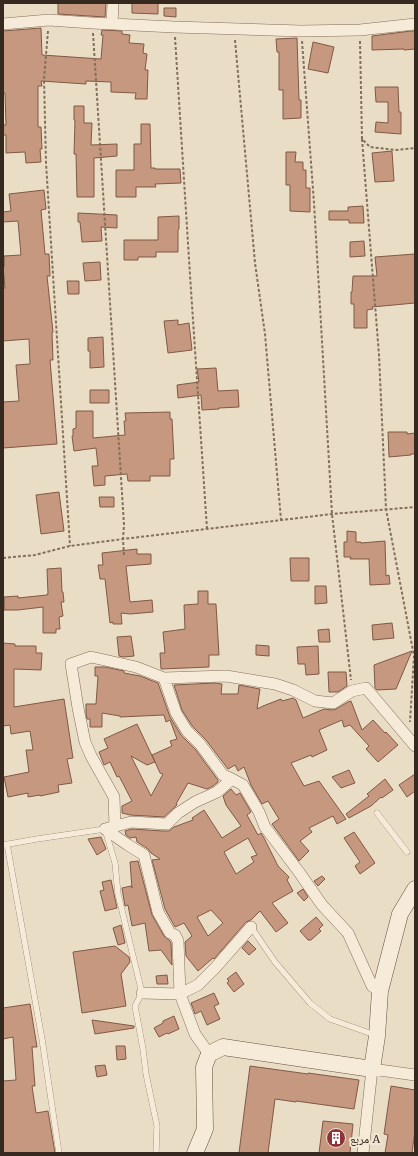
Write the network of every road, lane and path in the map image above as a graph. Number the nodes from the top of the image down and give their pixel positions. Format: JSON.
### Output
{"nodes":[{"id":1,"x":113,"y":3,"type":"edge"},
{"id":2,"x":49,"y":20,"type":"junction"},
{"id":3,"x":92,"y":23,"type":"junction"},
{"id":4,"x":3,"y":24,"type":"edge"},
{"id":5,"x":112,"y":24,"type":"junction"},
{"id":6,"x":415,"y":24,"type":"edge"},
{"id":7,"x":174,"y":27,"type":"junction"},
{"id":8,"x":234,"y":29,"type":"junction"},
{"id":9,"x":360,"y":30,"type":"junction"},
{"id":10,"x":301,"y":31,"type":"junction"},
{"id":11,"x":362,"y":139,"type":"junction"},
{"id":12,"x":415,"y":148,"type":"edge"},
{"id":13,"x":415,"y":507,"type":"edge"},
{"id":14,"x":386,"y":510,"type":"junction"},
{"id":15,"x":332,"y":514,"type":"junction"},
{"id":16,"x":281,"y":520,"type":"junction"},
{"id":17,"x":207,"y":529,"type":"junction"},
{"id":18,"x":123,"y":539,"type":"junction"},
{"id":19,"x":70,"y":546,"type":"junction"},
{"id":20,"x":124,"y":555,"type":"dead end"},
{"id":21,"x":3,"y":558,"type":"edge"},
{"id":22,"x":164,"y":678,"type":"junction"},
{"id":23,"x":352,"y":692,"type":"junction"},
{"id":24,"x":412,"y":743,"type":"edge"},
{"id":25,"x":232,"y":779,"type":"junction"},
{"id":26,"x":377,"y":813,"type":"dead end"},
{"id":27,"x":110,"y":828,"type":"junction"},
{"id":28,"x":5,"y":845,"type":"edge"},
{"id":29,"x":407,"y":852,"type":"dead end"},
{"id":30,"x":415,"y":889,"type":"edge"},
{"id":31,"x":251,"y":927,"type":"joint"},
{"id":32,"x":380,"y":991,"type":"junction"},
{"id":33,"x":142,"y":993,"type":"junction"},
{"id":34,"x":180,"y":994,"type":"junction"},
{"id":35,"x":377,"y":1036,"type":"junction"},
{"id":36,"x":209,"y":1054,"type":"junction"},
{"id":37,"x":372,"y":1070,"type":"junction"},
{"id":38,"x":415,"y":1074,"type":"edge"},
{"id":39,"x":205,"y":1129,"type":"junction"},
{"id":40,"x":59,"y":1153,"type":"edge"},
{"id":41,"x":156,"y":1153,"type":"edge"},
{"id":42,"x":195,"y":1153,"type":"edge"},
{"id":43,"x":205,"y":1153,"type":"edge"},
{"id":44,"x":363,"y":1153,"type":"edge"}],
"edges":[{"from":1,"to":5,"type":"street"},
{"from":2,"to":3,"type":"street"},
{"from":2,"to":4,"type":"street"},
{"from":2,"to":19,"type":"path"},
{"from":3,"to":5,"type":"street"},
{"from":3,"to":18,"type":"path"},
{"from":5,"to":7,"type":"street"},
{"from":6,"to":9,"type":"street"},
{"from":7,"to":8,"type":"street"},
{"from":7,"to":17,"type":"path"},
{"from":8,"to":10,"type":"street"},
{"from":8,"to":16,"type":"path"},
{"from":9,"to":10,"type":"street"},
{"from":9,"to":11,"type":"path"},
{"from":10,"to":15,"type":"path"},
{"from":11,"to":12,"type":"path"},
{"from":11,"to":14,"type":"path"},
{"from":13,"to":14,"type":"path"},
{"from":14,"to":15,"type":"path"},
{"from":14,"to":24,"type":"path"},
{"from":15,"to":16,"type":"path"},
{"from":15,"to":23,"type":"path"},
{"from":16,"to":17,"type":"path"},
{"from":17,"to":18,"type":"path"},
{"from":18,"to":19,"type":"path"},
{"from":18,"to":20,"type":"path"},
{"from":19,"to":21,"type":"path"},
{"from":22,"to":23,"type":"street"},
{"from":22,"to":25,"type":"street"},
{"from":22,"to":27,"type":"street"},
{"from":23,"to":24,"type":"street"},
{"from":25,"to":27,"type":"street"},
{"from":25,"to":32,"type":"street"},
{"from":26,"to":29,"type":"lane"},
{"from":27,"to":28,"type":"lane"},
{"from":27,"to":33,"type":"lane"},
{"from":27,"to":34,"type":"street"},
{"from":28,"to":40,"type":"lane"},
{"from":30,"to":32,"type":"street"},
{"from":31,"to":34,"type":"street"},
{"from":31,"to":35,"type":"lane"},
{"from":32,"to":35,"type":"street"},
{"from":33,"to":34,"type":"street"},
{"from":33,"to":41,"type":"lane"},
{"from":34,"to":36,"type":"street"},
{"from":35,"to":37,"type":"street"},
{"from":36,"to":37,"type":"street"},
{"from":36,"to":39,"type":"street"},
{"from":37,"to":38,"type":"street"},
{"from":37,"to":44,"type":"street"},
{"from":39,"to":42,"type":"street"},
{"from":39,"to":43,"type":"street"}]}
